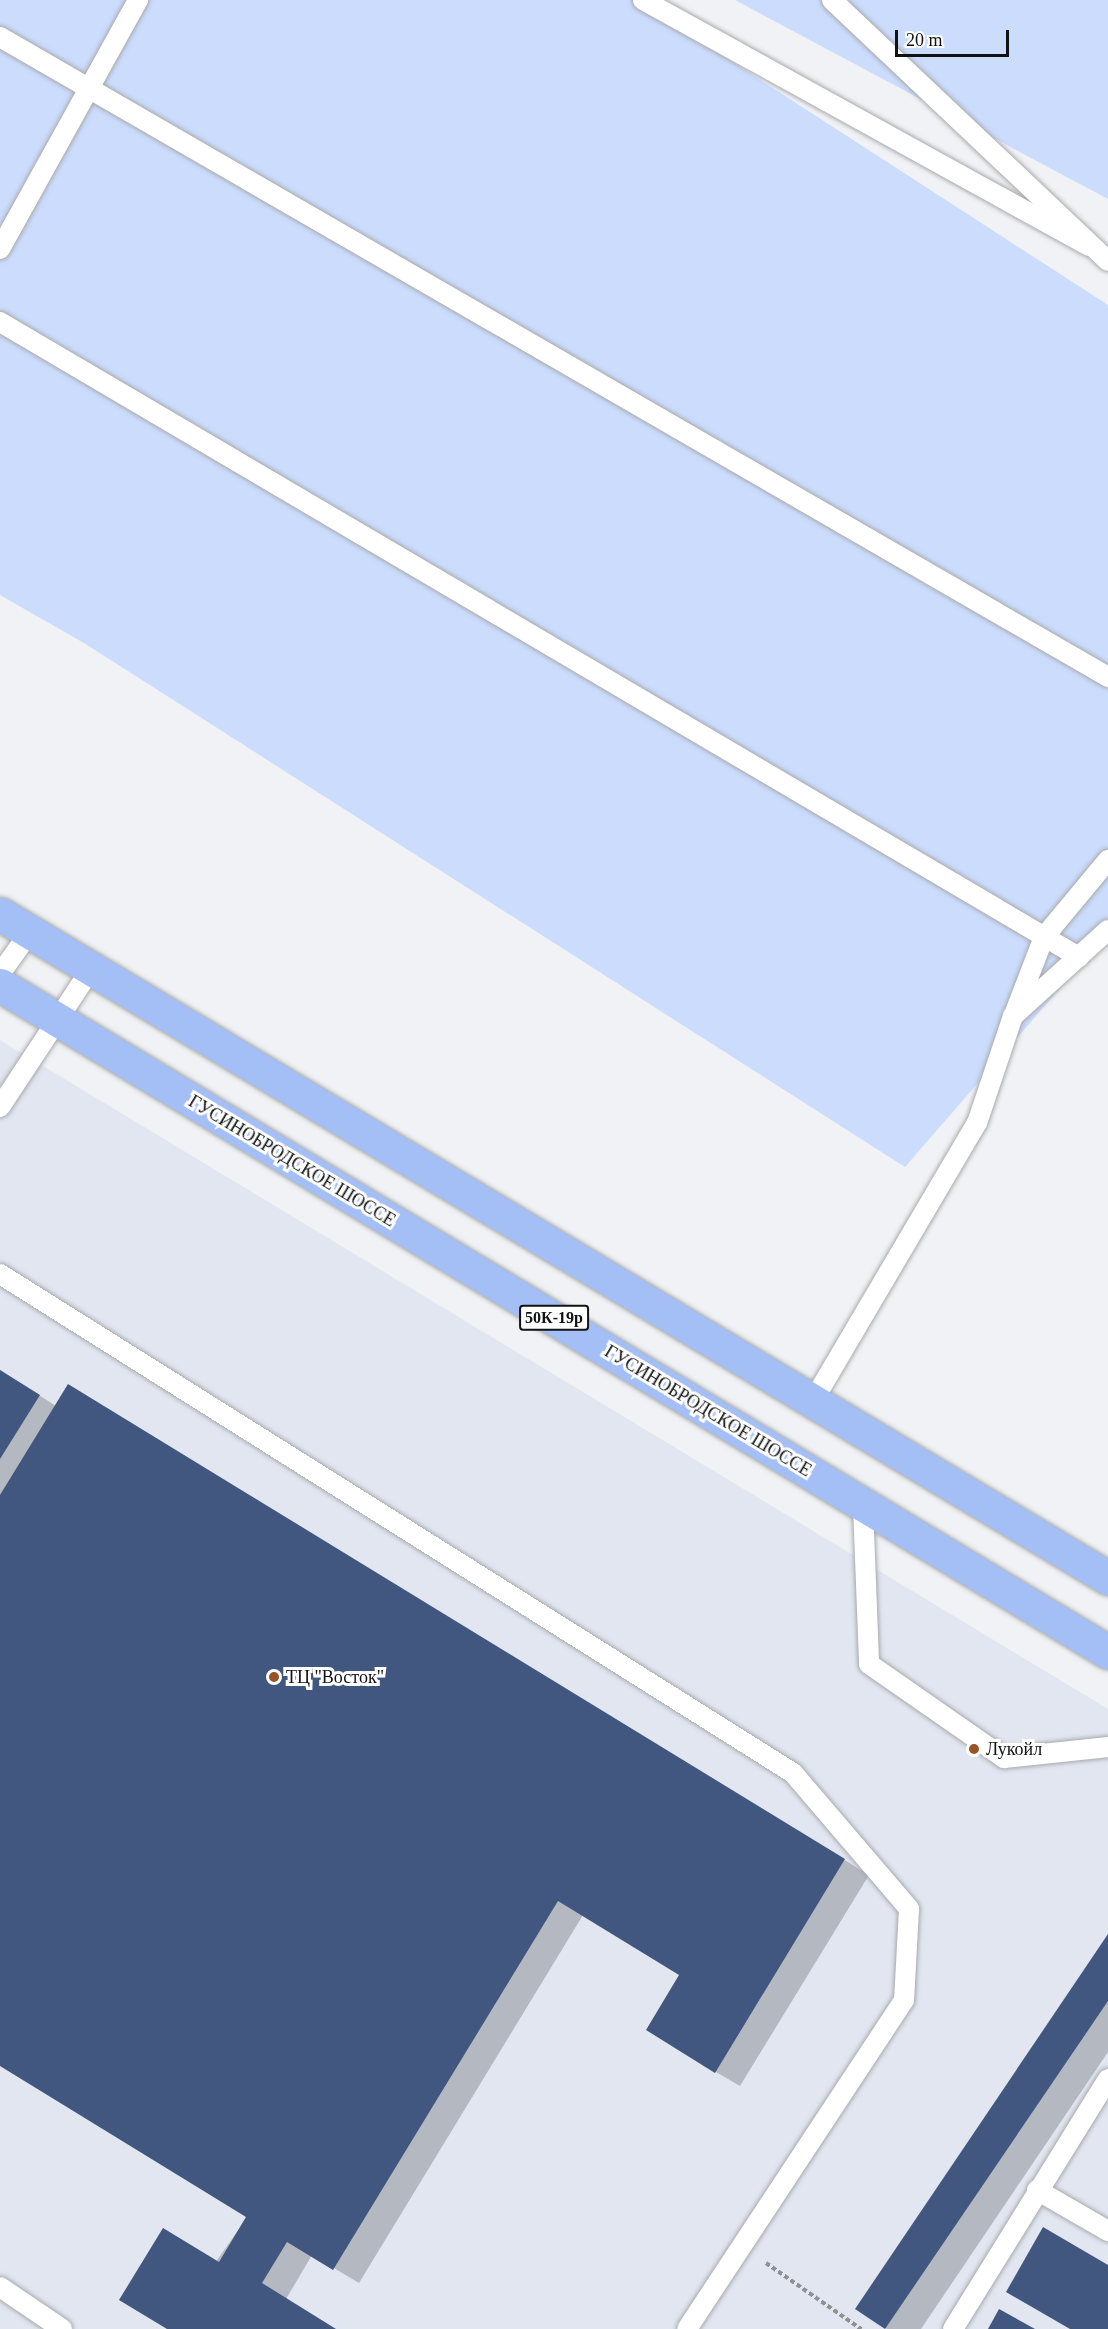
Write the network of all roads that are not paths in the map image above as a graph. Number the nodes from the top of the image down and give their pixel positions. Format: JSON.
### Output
{"nodes":[{"id":1,"x":138,"y":0,"type":"edge"},
{"id":2,"x":644,"y":0,"type":"edge"},
{"id":3,"x":832,"y":0,"type":"edge"},
{"id":4,"x":0,"y":38,"type":"edge"},
{"id":5,"x":89,"y":89,"type":"junction"},
{"id":6,"x":1089,"y":246,"type":"junction"},
{"id":7,"x":0,"y":249,"type":"edge"},
{"id":8,"x":1108,"y":261,"type":"edge"},
{"id":9,"x":0,"y":322,"type":"edge"},
{"id":10,"x":1108,"y":677,"type":"edge"},
{"id":11,"x":1108,"y":860,"type":"edge"},
{"id":12,"x":0,"y":914,"type":"edge"},
{"id":13,"x":1108,"y":930,"type":"edge"},
{"id":14,"x":30,"y":932,"type":"junction"},
{"id":15,"x":1044,"y":937,"type":"junction"},
{"id":16,"x":1079,"y":957,"type":"junction"},
{"id":17,"x":91,"y":969,"type":"junction"},
{"id":18,"x":0,"y":974,"type":"edge"},
{"id":19,"x":0,"y":985,"type":"edge"},
{"id":20,"x":1013,"y":1016,"type":"junction"},
{"id":21,"x":59,"y":1020,"type":"junction"},
{"id":22,"x":0,"y":1107,"type":"edge"},
{"id":23,"x":0,"y":1274,"type":"edge"},
{"id":24,"x":813,"y":1401,"type":"junction"},
{"id":25,"x":864,"y":1505,"type":"junction"},
{"id":26,"x":1108,"y":1578,"type":"edge"},
{"id":27,"x":1108,"y":1652,"type":"edge"},
{"id":28,"x":1108,"y":1747,"type":"edge"},
{"id":29,"x":1108,"y":2079,"type":"edge"},
{"id":30,"x":1036,"y":2190,"type":"junction"},
{"id":31,"x":1108,"y":2230,"type":"edge"},
{"id":32,"x":0,"y":2287,"type":"edge"},
{"id":33,"x":62,"y":2329,"type":"edge"},
{"id":34,"x":687,"y":2329,"type":"edge"},
{"id":35,"x":952,"y":2329,"type":"edge"}],
"edges":[{"from":1,"to":5,"type":"lane"},
{"from":2,"to":6,"type":"lane"},
{"from":3,"to":6,"type":"lane"},
{"from":4,"to":5,"type":"lane"},
{"from":5,"to":7,"type":"lane"},
{"from":5,"to":10,"type":"lane"},
{"from":6,"to":8,"type":"lane"},
{"from":9,"to":15,"type":"lane"},
{"from":11,"to":15,"type":"lane"},
{"from":12,"to":14,"type":"main road"},
{"from":13,"to":16,"type":"lane"},
{"from":14,"to":17,"type":"main road"},
{"from":14,"to":18,"type":"lane"},
{"from":15,"to":16,"type":"lane"},
{"from":15,"to":20,"type":"lane"},
{"from":16,"to":20,"type":"lane"},
{"from":17,"to":21,"type":"lane"},
{"from":17,"to":24,"type":"main road"},
{"from":19,"to":21,"type":"main road","name":"ГУСИНОБРОДСКОЕ ШОССЕ","number":"50К-19р"},
{"from":20,"to":24,"type":"lane"},
{"from":21,"to":22,"type":"lane"},
{"from":21,"to":25,"type":"main road","name":"ГУСИНОБРОДСКОЕ ШОССЕ","number":"50К-19р"},
{"from":23,"to":34,"type":"lane"},
{"from":24,"to":26,"type":"main road"},
{"from":25,"to":27,"type":"main road","name":"ГУСИНОБРОДСКОЕ ШОССЕ","number":"50К-19р"},
{"from":25,"to":28,"type":"lane"},
{"from":29,"to":30,"type":"lane"},
{"from":30,"to":31,"type":"lane"},
{"from":30,"to":35,"type":"lane"},
{"from":32,"to":33,"type":"lane"}]}
